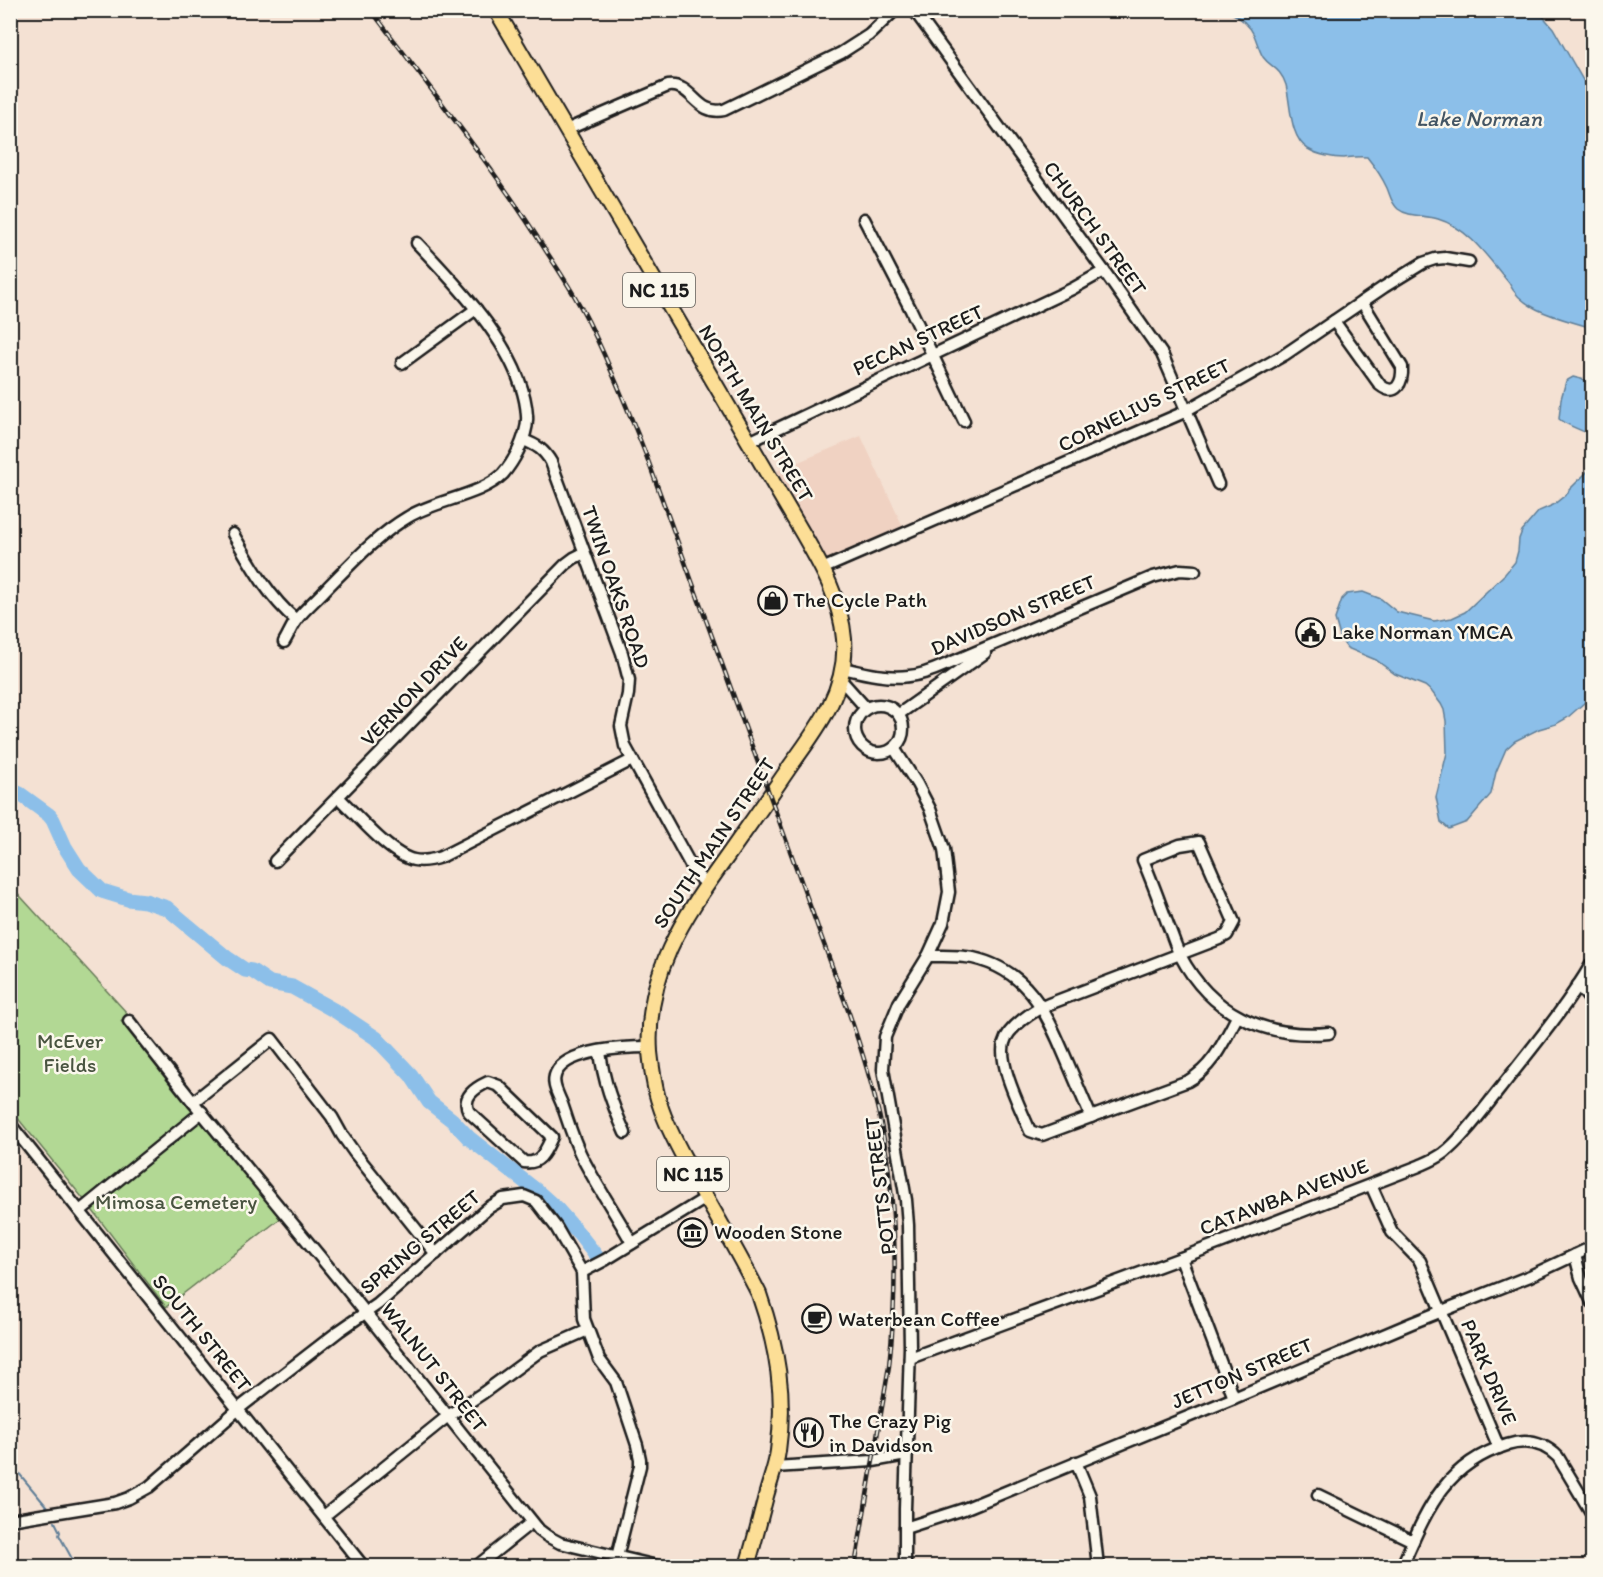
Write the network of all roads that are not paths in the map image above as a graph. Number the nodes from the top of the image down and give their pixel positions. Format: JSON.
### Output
{"nodes":[{"id":1,"x":496,"y":10,"type":"edge"},
{"id":2,"x":896,"y":10,"type":"edge"},
{"id":3,"x":914,"y":10,"type":"edge"},
{"id":4,"x":566,"y":130,"type":"junction"},
{"id":5,"x":864,"y":219,"type":"dead end"},
{"id":6,"x":417,"y":243,"type":"dead end"},
{"id":7,"x":1468,"y":262,"type":"dead end"},
{"id":8,"x":1104,"y":271,"type":"junction"},
{"id":9,"x":1362,"y":302,"type":"junction"},
{"id":10,"x":476,"y":309,"type":"junction"},
{"id":11,"x":1334,"y":321,"type":"junction"},
{"id":12,"x":932,"y":354,"type":"junction"},
{"id":13,"x":402,"y":363,"type":"dead end"},
{"id":14,"x":1186,"y":410,"type":"junction"},
{"id":15,"x":963,"y":421,"type":"dead end"},
{"id":16,"x":523,"y":440,"type":"junction"},
{"id":17,"x":749,"y":442,"type":"junction"},
{"id":18,"x":1218,"y":484,"type":"dead end"},
{"id":19,"x":233,"y":534,"type":"dead end"},
{"id":20,"x":584,"y":553,"type":"junction"},
{"id":21,"x":822,"y":569,"type":"junction"},
{"id":22,"x":1195,"y":571,"type":"dead end"},
{"id":23,"x":296,"y":620,"type":"junction"},
{"id":24,"x":1002,"y":641,"type":"junction"},
{"id":25,"x":285,"y":642,"type":"dead end"},
{"id":26,"x":842,"y":674,"type":"junction"},
{"id":27,"x":866,"y":708,"type":"junction"},
{"id":28,"x":899,"y":714,"type":"junction"},
{"id":29,"x":894,"y":748,"type":"junction"},
{"id":30,"x":798,"y":756,"type":"joint"},
{"id":31,"x":632,"y":760,"type":"junction"},
{"id":32,"x":338,"y":797,"type":"junction"},
{"id":33,"x":275,"y":861,"type":"dead end"},
{"id":34,"x":707,"y":884,"type":"junction"},
{"id":35,"x":1180,"y":954,"type":"junction"},
{"id":36,"x":928,"y":956,"type":"junction"},
{"id":37,"x":1593,"y":963,"type":"edge"},
{"id":38,"x":1578,"y":986,"type":"junction"},
{"id":39,"x":1593,"y":1002,"type":"edge"},
{"id":40,"x":1042,"y":1007,"type":"junction"},
{"id":41,"x":1237,"y":1017,"type":"junction"},
{"id":42,"x":129,"y":1021,"type":"dead end"},
{"id":43,"x":1329,"y":1033,"type":"dead end"},
{"id":44,"x":650,"y":1047,"type":"junction"},
{"id":45,"x":600,"y":1051,"type":"junction"},
{"id":46,"x":193,"y":1102,"type":"junction"},
{"id":47,"x":202,"y":1112,"type":"junction"},
{"id":48,"x":1091,"y":1117,"type":"junction"},
{"id":49,"x":10,"y":1124,"type":"edge"},
{"id":50,"x":571,"y":1129,"type":"junction"},
{"id":51,"x":625,"y":1133,"type":"dead end"},
{"id":52,"x":552,"y":1137,"type":"junction"},
{"id":53,"x":1371,"y":1185,"type":"junction"},
{"id":54,"x":706,"y":1198,"type":"junction"},
{"id":55,"x":80,"y":1211,"type":"junction"},
{"id":56,"x":632,"y":1243,"type":"junction"},
{"id":57,"x":1593,"y":1247,"type":"edge"},
{"id":58,"x":436,"y":1254,"type":"junction"},
{"id":59,"x":1575,"y":1255,"type":"junction"},
{"id":60,"x":1181,"y":1258,"type":"junction"},
{"id":61,"x":582,"y":1272,"type":"junction"},
{"id":62,"x":1593,"y":1302,"type":"edge"},
{"id":63,"x":1442,"y":1311,"type":"junction"},
{"id":64,"x":366,"y":1312,"type":"junction"},
{"id":65,"x":588,"y":1330,"type":"junction"},
{"id":66,"x":910,"y":1358,"type":"junction"},
{"id":67,"x":1234,"y":1398,"type":"junction"},
{"id":68,"x":238,"y":1410,"type":"junction"},
{"id":69,"x":448,"y":1416,"type":"junction"},
{"id":70,"x":1499,"y":1448,"type":"junction"},
{"id":71,"x":906,"y":1455,"type":"junction"},
{"id":72,"x":1076,"y":1462,"type":"junction"},
{"id":73,"x":774,"y":1467,"type":"junction"},
{"id":74,"x":1318,"y":1495,"type":"dead end"},
{"id":75,"x":1593,"y":1514,"type":"edge"},
{"id":76,"x":324,"y":1516,"type":"junction"},
{"id":77,"x":10,"y":1520,"type":"edge"},
{"id":78,"x":532,"y":1522,"type":"junction"},
{"id":79,"x":905,"y":1528,"type":"junction"},
{"id":80,"x":1413,"y":1541,"type":"junction"},
{"id":81,"x":617,"y":1557,"type":"junction"},
{"id":82,"x":363,"y":1566,"type":"edge"},
{"id":83,"x":477,"y":1566,"type":"edge"},
{"id":84,"x":657,"y":1566,"type":"edge"},
{"id":85,"x":747,"y":1566,"type":"edge"},
{"id":86,"x":904,"y":1566,"type":"edge"},
{"id":87,"x":1098,"y":1566,"type":"edge"},
{"id":88,"x":1402,"y":1566,"type":"edge"}],
"edges":[{"from":1,"to":4,"type":"main road","name":"NORTH MAIN STREET","number":"NC 115"},
{"from":2,"to":4,"type":"street"},
{"from":3,"to":8,"type":"street","name":"CHURCH STREET"},
{"from":4,"to":17,"type":"main road","name":"NORTH MAIN STREET","number":"NC 115"},
{"from":5,"to":12,"type":"street"},
{"from":6,"to":10,"type":"street"},
{"from":7,"to":9,"type":"street","name":"CORNELIUS STREET"},
{"from":8,"to":12,"type":"street","name":"PECAN STREET"},
{"from":8,"to":14,"type":"street","name":"CHURCH STREET"},
{"from":9,"to":11,"type":"street","name":"CORNELIUS STREET"},
{"from":9,"to":11,"type":"street"},
{"from":10,"to":13,"type":"street"},
{"from":10,"to":16,"type":"street"},
{"from":11,"to":14,"type":"street","name":"CORNELIUS STREET"},
{"from":12,"to":15,"type":"street"},
{"from":12,"to":17,"type":"street","name":"PECAN STREET"},
{"from":14,"to":18,"type":"street","name":"CHURCH STREET"},
{"from":14,"to":21,"type":"street","name":"CORNELIUS STREET"},
{"from":16,"to":20,"type":"street","name":"TWIN OAKS ROAD"},
{"from":16,"to":23,"type":"street"},
{"from":17,"to":21,"type":"main road","name":"NORTH MAIN STREET","number":"NC 115"},
{"from":19,"to":23,"type":"street"},
{"from":20,"to":31,"type":"street","name":"TWIN OAKS ROAD"},
{"from":20,"to":32,"type":"street","name":"VERNON DRIVE"},
{"from":21,"to":26,"type":"main road","name":"NORTH MAIN STREET","number":"NC 115"},
{"from":22,"to":24,"type":"street","name":"DAVIDSON STREET"},
{"from":23,"to":25,"type":"street"},
{"from":24,"to":26,"type":"street","name":"DAVIDSON STREET"},
{"from":24,"to":28,"type":"street"},
{"from":26,"to":27,"type":"street"},
{"from":26,"to":30,"type":"main road","name":"NORTH MAIN STREET","number":"NC 115"},
{"from":27,"to":28,"type":"street"},
{"from":27,"to":29,"type":"street"},
{"from":28,"to":29,"type":"street"},
{"from":29,"to":36,"type":"street","name":"POTTS STREET"},
{"from":30,"to":34,"type":"main road","name":"SOUTH MAIN STREET","number":"NC 115"},
{"from":31,"to":32,"type":"street"},
{"from":31,"to":34,"type":"street","name":"TWIN OAKS ROAD"},
{"from":32,"to":33,"type":"street","name":"VERNON DRIVE"},
{"from":34,"to":44,"type":"main road","name":"SOUTH MAIN STREET","number":"NC 115"},
{"from":35,"to":35,"type":"street"},
{"from":35,"to":40,"type":"street"},
{"from":35,"to":41,"type":"street"},
{"from":36,"to":40,"type":"street"},
{"from":36,"to":66,"type":"street","name":"POTTS STREET"},
{"from":37,"to":38,"type":"street","name":"CATAWBA AVENUE"},
{"from":38,"to":39,"type":"street"},
{"from":38,"to":53,"type":"street","name":"CATAWBA AVENUE"},
{"from":40,"to":48,"type":"street"},
{"from":40,"to":48,"type":"street"},
{"from":41,"to":43,"type":"street"},
{"from":41,"to":48,"type":"street"},
{"from":42,"to":46,"type":"street","name":"WALNUT STREET"},
{"from":44,"to":45,"type":"street"},
{"from":44,"to":54,"type":"main road","name":"SOUTH MAIN STREET","number":"NC 115"},
{"from":45,"to":50,"type":"street"},
{"from":45,"to":51,"type":"street"},
{"from":46,"to":47,"type":"street","name":"WALNUT STREET"},
{"from":46,"to":58,"type":"street"},
{"from":47,"to":55,"type":"street"},
{"from":47,"to":64,"type":"street","name":"WALNUT STREET"},
{"from":49,"to":55,"type":"street","name":"SOUTH STREET"},
{"from":50,"to":52,"type":"street"},
{"from":50,"to":56,"type":"street"},
{"from":52,"to":52,"type":"street"},
{"from":53,"to":60,"type":"street","name":"CATAWBA AVENUE"},
{"from":53,"to":63,"type":"street","name":"PARK DRIVE"},
{"from":54,"to":56,"type":"street"},
{"from":54,"to":73,"type":"main road","name":"SOUTH MAIN STREET","number":"NC 115"},
{"from":55,"to":68,"type":"street","name":"SOUTH STREET"},
{"from":56,"to":61,"type":"street"},
{"from":57,"to":59,"type":"street","name":"JETTON STREET"},
{"from":58,"to":61,"type":"street","name":"SPRING STREET"},
{"from":58,"to":64,"type":"street","name":"SPRING STREET"},
{"from":59,"to":62,"type":"street"},
{"from":59,"to":63,"type":"street","name":"JETTON STREET"},
{"from":60,"to":66,"type":"street","name":"CATAWBA AVENUE"},
{"from":60,"to":67,"type":"street"},
{"from":61,"to":65,"type":"street","name":"SPRING STREET"},
{"from":63,"to":67,"type":"street","name":"JETTON STREET"},
{"from":63,"to":70,"type":"street","name":"PARK DRIVE"},
{"from":64,"to":68,"type":"street","name":"SPRING STREET"},
{"from":64,"to":69,"type":"street","name":"WALNUT STREET"},
{"from":65,"to":69,"type":"street"},
{"from":65,"to":81,"type":"street","name":"SPRING STREET"},
{"from":66,"to":71,"type":"street","name":"POTTS STREET"},
{"from":67,"to":72,"type":"street","name":"JETTON STREET"},
{"from":68,"to":76,"type":"street","name":"SOUTH STREET"},
{"from":68,"to":77,"type":"street","name":"SPRING STREET"},
{"from":69,"to":76,"type":"street"},
{"from":69,"to":78,"type":"street","name":"WALNUT STREET"},
{"from":70,"to":75,"type":"street"},
{"from":70,"to":80,"type":"street"},
{"from":71,"to":73,"type":"street"},
{"from":71,"to":79,"type":"street","name":"POTTS STREET"},
{"from":72,"to":79,"type":"street","name":"JETTON STREET"},
{"from":72,"to":87,"type":"street"},
{"from":73,"to":85,"type":"main road","name":"SOUTH MAIN STREET","number":"NC 115"},
{"from":74,"to":80,"type":"street"},
{"from":76,"to":82,"type":"street","name":"SOUTH STREET"},
{"from":78,"to":81,"type":"street","name":"WALNUT STREET"},
{"from":78,"to":83,"type":"street"},
{"from":79,"to":86,"type":"street","name":"POTTS STREET"},
{"from":80,"to":88,"type":"street"},
{"from":81,"to":84,"type":"street","name":"WALNUT STREET"}]}
